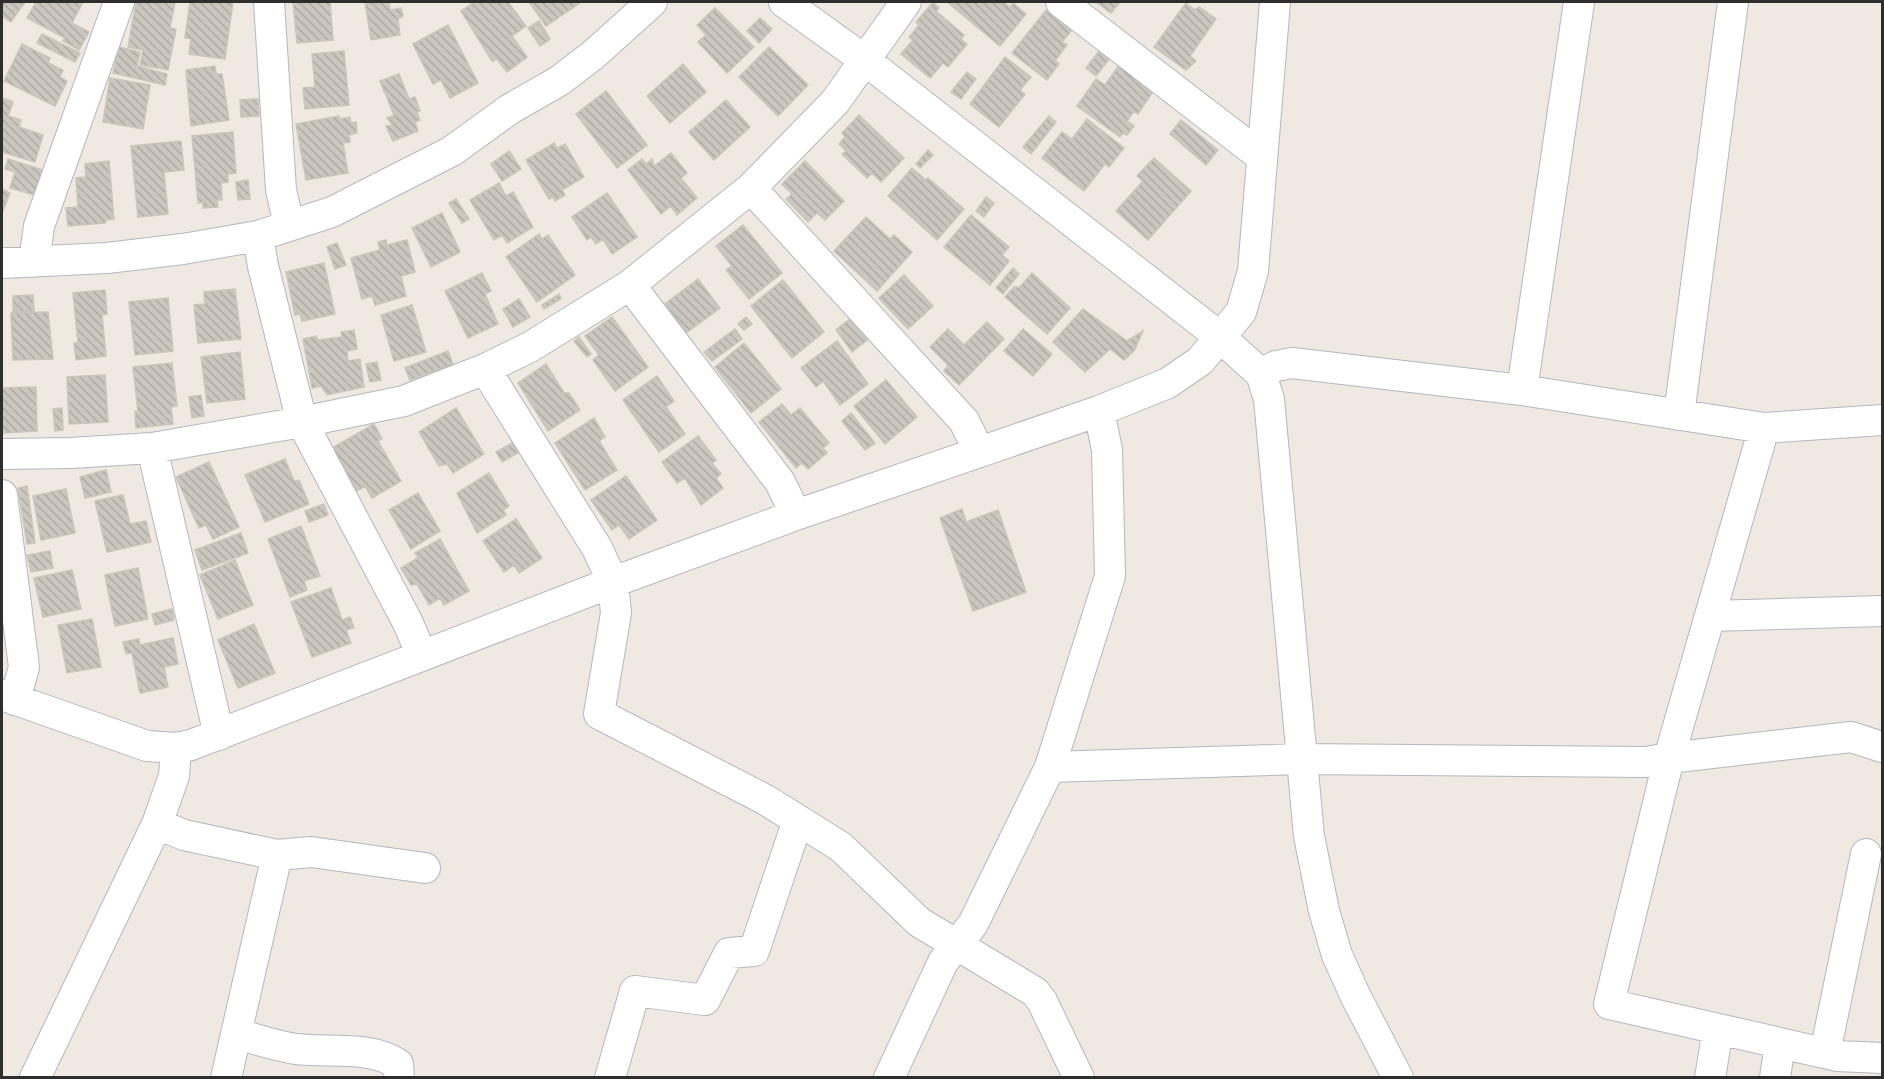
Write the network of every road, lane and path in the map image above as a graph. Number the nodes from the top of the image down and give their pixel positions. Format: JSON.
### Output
{"nodes":[{"id":1,"x":119,"y":2,"type":"edge"},
{"id":2,"x":268,"y":2,"type":"edge"},
{"id":3,"x":652,"y":2,"type":"edge"},
{"id":4,"x":784,"y":2,"type":"edge"},
{"id":5,"x":906,"y":2,"type":"edge"},
{"id":6,"x":1061,"y":2,"type":"edge"},
{"id":7,"x":1275,"y":2,"type":"edge"},
{"id":8,"x":1579,"y":2,"type":"edge"},
{"id":9,"x":1733,"y":2,"type":"edge"},
{"id":10,"x":866,"y":61,"type":"junction"},
{"id":11,"x":1262,"y":157,"type":"junction"},
{"id":12,"x":750,"y":188,"type":"junction"},
{"id":13,"x":289,"y":225,"type":"junction"},
{"id":14,"x":258,"y":236,"type":"junction"},
{"id":15,"x":34,"y":262,"type":"junction"},
{"id":16,"x":2,"y":263,"type":"edge"},
{"id":17,"x":630,"y":285,"type":"junction"},
{"id":18,"x":1220,"y":337,"type":"junction"},
{"id":19,"x":485,"y":369,"type":"junction"},
{"id":20,"x":1261,"y":374,"type":"junction"},
{"id":21,"x":1522,"y":390,"type":"junction"},
{"id":22,"x":1099,"y":411,"type":"junction"},
{"id":23,"x":1679,"y":415,"type":"junction"},
{"id":24,"x":1882,"y":420,"type":"edge"},
{"id":25,"x":302,"y":422,"type":"junction"},
{"id":26,"x":1764,"y":428,"type":"junction"},
{"id":27,"x":152,"y":448,"type":"junction"},
{"id":28,"x":979,"y":451,"type":"junction"},
{"id":29,"x":2,"y":454,"type":"edge"},
{"id":30,"x":2,"y":495,"type":"edge"},
{"id":31,"x":796,"y":514,"type":"junction"},
{"id":32,"x":613,"y":582,"type":"junction"},
{"id":33,"x":1882,"y":611,"type":"edge"},
{"id":34,"x":1711,"y":616,"type":"junction"},
{"id":35,"x":422,"y":656,"type":"junction"},
{"id":36,"x":8,"y":698,"type":"edge"},
{"id":37,"x":219,"y":735,"type":"junction"},
{"id":38,"x":1882,"y":747,"type":"edge"},
{"id":39,"x":176,"y":748,"type":"junction"},
{"id":40,"x":1669,"y":758,"type":"junction"},
{"id":41,"x":1301,"y":759,"type":"junction"},
{"id":42,"x":1050,"y":767,"type":"junction"},
{"id":43,"x":798,"y":820,"type":"junction"},
{"id":44,"x":157,"y":824,"type":"junction"},
{"id":45,"x":1866,"y":854,"type":"dead end"},
{"id":46,"x":277,"y":855,"type":"junction"},
{"id":47,"x":425,"y":868,"type":"dead end"},
{"id":48,"x":958,"y":946,"type":"junction"},
{"id":49,"x":1718,"y":1029,"type":"junction"},
{"id":50,"x":236,"y":1034,"type":"junction"},
{"id":51,"x":1780,"y":1043,"type":"junction"},
{"id":52,"x":1825,"y":1053,"type":"junction"},
{"id":53,"x":1863,"y":1064,"type":"edge"},
{"id":54,"x":34,"y":1077,"type":"edge"},
{"id":55,"x":226,"y":1077,"type":"edge"},
{"id":56,"x":399,"y":1077,"type":"edge"},
{"id":57,"x":610,"y":1077,"type":"edge"},
{"id":58,"x":889,"y":1077,"type":"edge"},
{"id":59,"x":1079,"y":1077,"type":"edge"},
{"id":60,"x":1398,"y":1077,"type":"edge"},
{"id":61,"x":1710,"y":1077,"type":"edge"},
{"id":62,"x":1775,"y":1077,"type":"edge"}],
"edges":[{"from":1,"to":15,"type":"street"},
{"from":2,"to":13,"type":"street"},
{"from":3,"to":13,"type":"street"},
{"from":4,"to":10,"type":"street"},
{"from":5,"to":10,"type":"street"},
{"from":6,"to":11,"type":"street"},
{"from":7,"to":11,"type":"street"},
{"from":8,"to":21,"type":"street"},
{"from":9,"to":23,"type":"street"},
{"from":10,"to":12,"type":"street"},
{"from":10,"to":18,"type":"street"},
{"from":11,"to":18,"type":"street"},
{"from":12,"to":17,"type":"street"},
{"from":12,"to":28,"type":"street"},
{"from":13,"to":14,"type":"street"},
{"from":14,"to":15,"type":"street"},
{"from":14,"to":25,"type":"street"},
{"from":15,"to":16,"type":"street"},
{"from":17,"to":19,"type":"street"},
{"from":17,"to":31,"type":"street"},
{"from":18,"to":20,"type":"street"},
{"from":18,"to":22,"type":"street"},
{"from":19,"to":25,"type":"street"},
{"from":19,"to":32,"type":"street"},
{"from":20,"to":21,"type":"street"},
{"from":20,"to":41,"type":"street"},
{"from":21,"to":23,"type":"street"},
{"from":22,"to":28,"type":"street"},
{"from":22,"to":42,"type":"street"},
{"from":23,"to":26,"type":"street"},
{"from":24,"to":26,"type":"street"},
{"from":25,"to":27,"type":"street"},
{"from":25,"to":35,"type":"street"},
{"from":26,"to":34,"type":"street"},
{"from":27,"to":29,"type":"street"},
{"from":27,"to":37,"type":"street"},
{"from":28,"to":31,"type":"street"},
{"from":30,"to":36,"type":"street"},
{"from":31,"to":32,"type":"street"},
{"from":32,"to":35,"type":"street"},
{"from":32,"to":43,"type":"street"},
{"from":33,"to":34,"type":"street"},
{"from":34,"to":40,"type":"street"},
{"from":35,"to":37,"type":"street"},
{"from":36,"to":39,"type":"street"},
{"from":37,"to":39,"type":"street"},
{"from":38,"to":40,"type":"street"},
{"from":39,"to":44,"type":"street"},
{"from":40,"to":41,"type":"street"},
{"from":40,"to":49,"type":"street"},
{"from":41,"to":42,"type":"street"},
{"from":41,"to":60,"type":"street"},
{"from":42,"to":48,"type":"street"},
{"from":43,"to":48,"type":"street"},
{"from":43,"to":57,"type":"street"},
{"from":44,"to":46,"type":"street"},
{"from":44,"to":54,"type":"street"},
{"from":45,"to":52,"type":"street"},
{"from":46,"to":47,"type":"street"},
{"from":46,"to":50,"type":"street"},
{"from":48,"to":58,"type":"street"},
{"from":48,"to":59,"type":"street"},
{"from":49,"to":51,"type":"street"},
{"from":49,"to":61,"type":"street"},
{"from":50,"to":55,"type":"street"},
{"from":50,"to":56,"type":"street"},
{"from":51,"to":52,"type":"street"},
{"from":51,"to":62,"type":"street"},
{"from":52,"to":53,"type":"street"}]}
